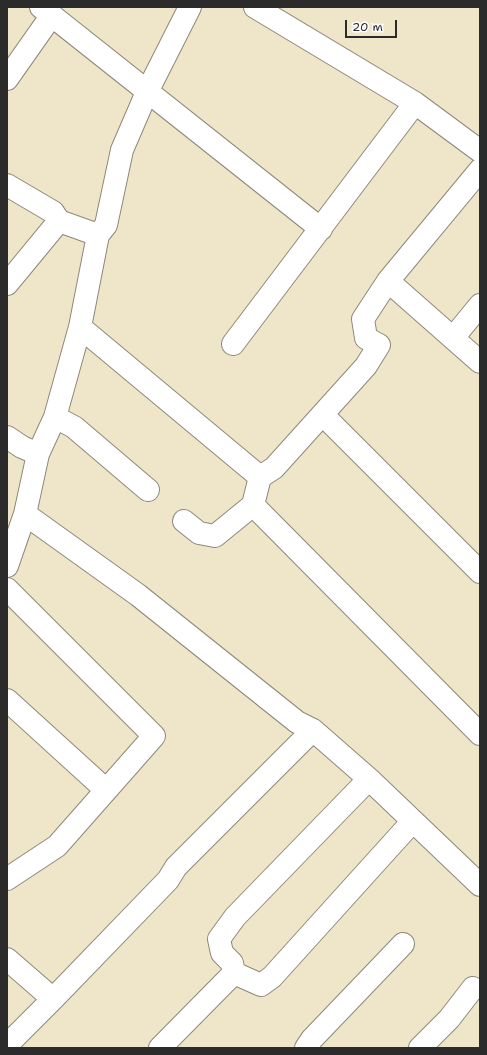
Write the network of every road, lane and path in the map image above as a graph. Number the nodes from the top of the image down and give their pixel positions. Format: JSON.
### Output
{"nodes":[{"id":1,"x":190,"y":7,"type":"edge"},
{"id":2,"x":255,"y":7,"type":"edge"},
{"id":3,"x":46,"y":11,"type":"edge"},
{"id":4,"x":7,"y":79,"type":"edge"},
{"id":5,"x":147,"y":92,"type":"junction"},
{"id":6,"x":415,"y":103,"type":"junction"},
{"id":7,"x":480,"y":151,"type":"edge"},
{"id":8,"x":480,"y":170,"type":"edge"},
{"id":9,"x":7,"y":185,"type":"edge"},
{"id":10,"x":59,"y":221,"type":"junction"},
{"id":11,"x":321,"y":229,"type":"junction"},
{"id":12,"x":98,"y":236,"type":"junction"},
{"id":13,"x":388,"y":281,"type":"junction"},
{"id":14,"x":7,"y":284,"type":"edge"},
{"id":15,"x":480,"y":305,"type":"edge"},
{"id":16,"x":80,"y":327,"type":"junction"},
{"id":17,"x":453,"y":338,"type":"junction"},
{"id":18,"x":233,"y":344,"type":"dead end"},
{"id":19,"x":480,"y":362,"type":"edge"},
{"id":20,"x":322,"y":415,"type":"junction"},
{"id":21,"x":55,"y":417,"type":"junction"},
{"id":22,"x":7,"y":437,"type":"edge"},
{"id":23,"x":38,"y":454,"type":"junction"},
{"id":24,"x":260,"y":477,"type":"junction"},
{"id":25,"x":148,"y":490,"type":"dead end"},
{"id":26,"x":253,"y":505,"type":"junction"},
{"id":27,"x":25,"y":514,"type":"junction"},
{"id":28,"x":184,"y":521,"type":"dead end"},
{"id":29,"x":7,"y":566,"type":"edge"},
{"id":30,"x":480,"y":572,"type":"edge"},
{"id":31,"x":7,"y":589,"type":"edge"},
{"id":32,"x":7,"y":700,"type":"edge"},
{"id":33,"x":313,"y":730,"type":"junction"},
{"id":34,"x":480,"y":734,"type":"edge"},
{"id":35,"x":369,"y":779,"type":"junction"},
{"id":36,"x":106,"y":790,"type":"junction"},
{"id":37,"x":413,"y":821,"type":"junction"},
{"id":38,"x":7,"y":879,"type":"edge"},
{"id":39,"x":480,"y":885,"type":"edge"},
{"id":40,"x":403,"y":944,"type":"dead end"},
{"id":41,"x":7,"y":959,"type":"edge"},
{"id":42,"x":234,"y":973,"type":"junction"},
{"id":43,"x":473,"y":988,"type":"dead end"},
{"id":44,"x":53,"y":999,"type":"junction"},
{"id":45,"x":7,"y":1045,"type":"edge"},
{"id":46,"x":160,"y":1048,"type":"edge"},
{"id":47,"x":306,"y":1048,"type":"edge"},
{"id":48,"x":420,"y":1048,"type":"edge"}],
"edges":[{"from":1,"to":5,"type":"street"},
{"from":2,"to":6,"type":"street"},
{"from":3,"to":4,"type":"street"},
{"from":3,"to":5,"type":"street"},
{"from":5,"to":11,"type":"street"},
{"from":5,"to":12,"type":"street"},
{"from":6,"to":7,"type":"street"},
{"from":6,"to":11,"type":"street"},
{"from":8,"to":13,"type":"street"},
{"from":9,"to":10,"type":"street"},
{"from":10,"to":12,"type":"street"},
{"from":10,"to":14,"type":"street"},
{"from":11,"to":18,"type":"street"},
{"from":12,"to":16,"type":"street"},
{"from":13,"to":17,"type":"street"},
{"from":13,"to":20,"type":"street"},
{"from":15,"to":17,"type":"street"},
{"from":16,"to":21,"type":"street"},
{"from":16,"to":24,"type":"street"},
{"from":17,"to":19,"type":"street"},
{"from":20,"to":24,"type":"street"},
{"from":20,"to":30,"type":"street"},
{"from":21,"to":23,"type":"street"},
{"from":21,"to":25,"type":"street"},
{"from":22,"to":23,"type":"street"},
{"from":23,"to":27,"type":"street"},
{"from":24,"to":26,"type":"street"},
{"from":26,"to":28,"type":"street"},
{"from":26,"to":34,"type":"street"},
{"from":27,"to":29,"type":"street"},
{"from":27,"to":33,"type":"street"},
{"from":31,"to":36,"type":"street"},
{"from":32,"to":36,"type":"street"},
{"from":33,"to":35,"type":"street"},
{"from":33,"to":44,"type":"street"},
{"from":35,"to":37,"type":"street"},
{"from":35,"to":42,"type":"street"},
{"from":36,"to":38,"type":"street"},
{"from":37,"to":39,"type":"street"},
{"from":37,"to":42,"type":"street"},
{"from":40,"to":47,"type":"street"},
{"from":41,"to":44,"type":"street"},
{"from":42,"to":46,"type":"street"},
{"from":43,"to":48,"type":"street"},
{"from":44,"to":45,"type":"street"}]}
